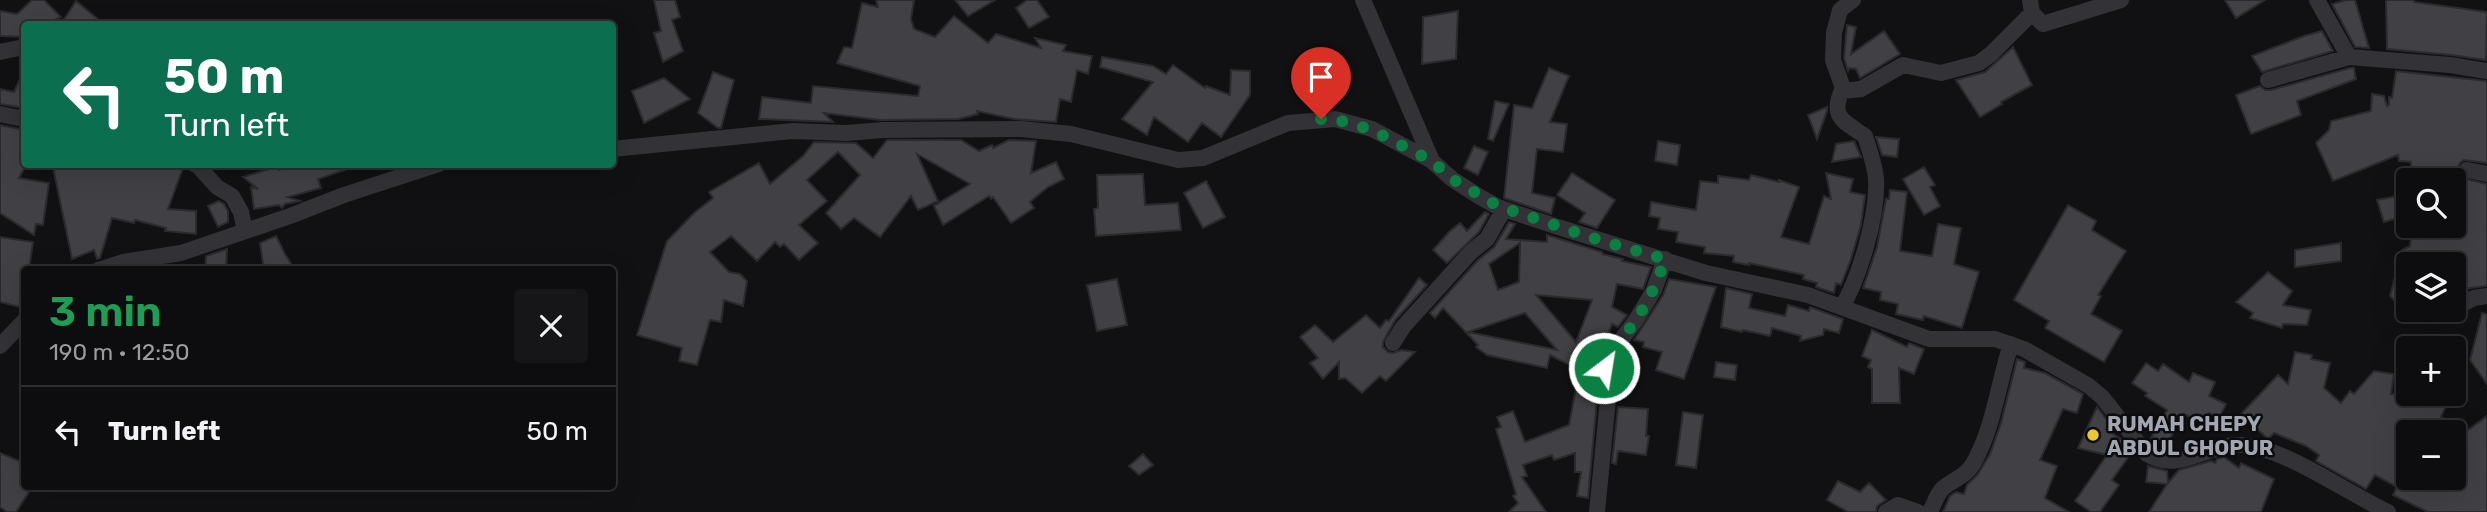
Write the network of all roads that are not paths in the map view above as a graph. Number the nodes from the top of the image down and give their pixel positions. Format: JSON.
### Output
{"nodes":[{"id":1,"x":1363,"y":0,"type":"edge"},
{"id":2,"x":1853,"y":0,"type":"edge"},
{"id":3,"x":2122,"y":0,"type":"edge"},
{"id":4,"x":2317,"y":0,"type":"edge"},
{"id":5,"x":2031,"y":6,"type":"edge"},
{"id":6,"x":21,"y":48,"type":"edge"},
{"id":7,"x":0,"y":52,"type":"edge"},
{"id":8,"x":2349,"y":57,"type":"junction"},
{"id":9,"x":2487,"y":71,"type":"edge"},
{"id":10,"x":2267,"y":80,"type":"dead end"},
{"id":11,"x":1842,"y":91,"type":"junction"},
{"id":12,"x":0,"y":114,"type":"edge"},
{"id":13,"x":21,"y":118,"type":"edge"},
{"id":14,"x":616,"y":149,"type":"edge"},
{"id":15,"x":1432,"y":161,"type":"junction"},
{"id":16,"x":200,"y":168,"type":"edge"},
{"id":17,"x":427,"y":168,"type":"edge"},
{"id":18,"x":2466,"y":170,"type":"dead end"},
{"id":19,"x":2487,"y":174,"type":"edge"},
{"id":20,"x":1504,"y":209,"type":"junction"},
{"id":21,"x":245,"y":231,"type":"junction"},
{"id":22,"x":1665,"y":259,"type":"junction"},
{"id":23,"x":110,"y":266,"type":"edge"},
{"id":24,"x":2487,"y":296,"type":"edge"},
{"id":25,"x":2466,"y":302,"type":"edge"},
{"id":26,"x":1842,"y":307,"type":"junction"},
{"id":27,"x":21,"y":324,"type":"edge"},
{"id":28,"x":1394,"y":343,"type":"dead end"},
{"id":29,"x":2011,"y":344,"type":"junction"},
{"id":30,"x":0,"y":346,"type":"edge"},
{"id":31,"x":1597,"y":512,"type":"edge"},
{"id":32,"x":1886,"y":512,"type":"edge"},
{"id":33,"x":1919,"y":512,"type":"edge"},
{"id":34,"x":1930,"y":512,"type":"edge"},
{"id":35,"x":2388,"y":512,"type":"edge"}],
"edges":[{"from":1,"to":15,"type":"street"},
{"from":2,"to":11,"type":"street"},
{"from":3,"to":5,"type":"street"},
{"from":4,"to":8,"type":"street"},
{"from":5,"to":11,"type":"street"},
{"from":6,"to":7,"type":"street"},
{"from":8,"to":9,"type":"street"},
{"from":8,"to":10,"type":"street"},
{"from":11,"to":26,"type":"street"},
{"from":12,"to":13,"type":"street"},
{"from":14,"to":15,"type":"street"},
{"from":15,"to":20,"type":"street"},
{"from":16,"to":21,"type":"street"},
{"from":17,"to":21,"type":"street"},
{"from":18,"to":19,"type":"street"},
{"from":20,"to":22,"type":"street"},
{"from":20,"to":28,"type":"street"},
{"from":21,"to":23,"type":"street"},
{"from":22,"to":26,"type":"street"},
{"from":22,"to":31,"type":"street"},
{"from":24,"to":25,"type":"street"},
{"from":26,"to":29,"type":"street"},
{"from":27,"to":30,"type":"street"},
{"from":29,"to":34,"type":"street"},
{"from":29,"to":35,"type":"street"},
{"from":32,"to":33,"type":"street"}]}
